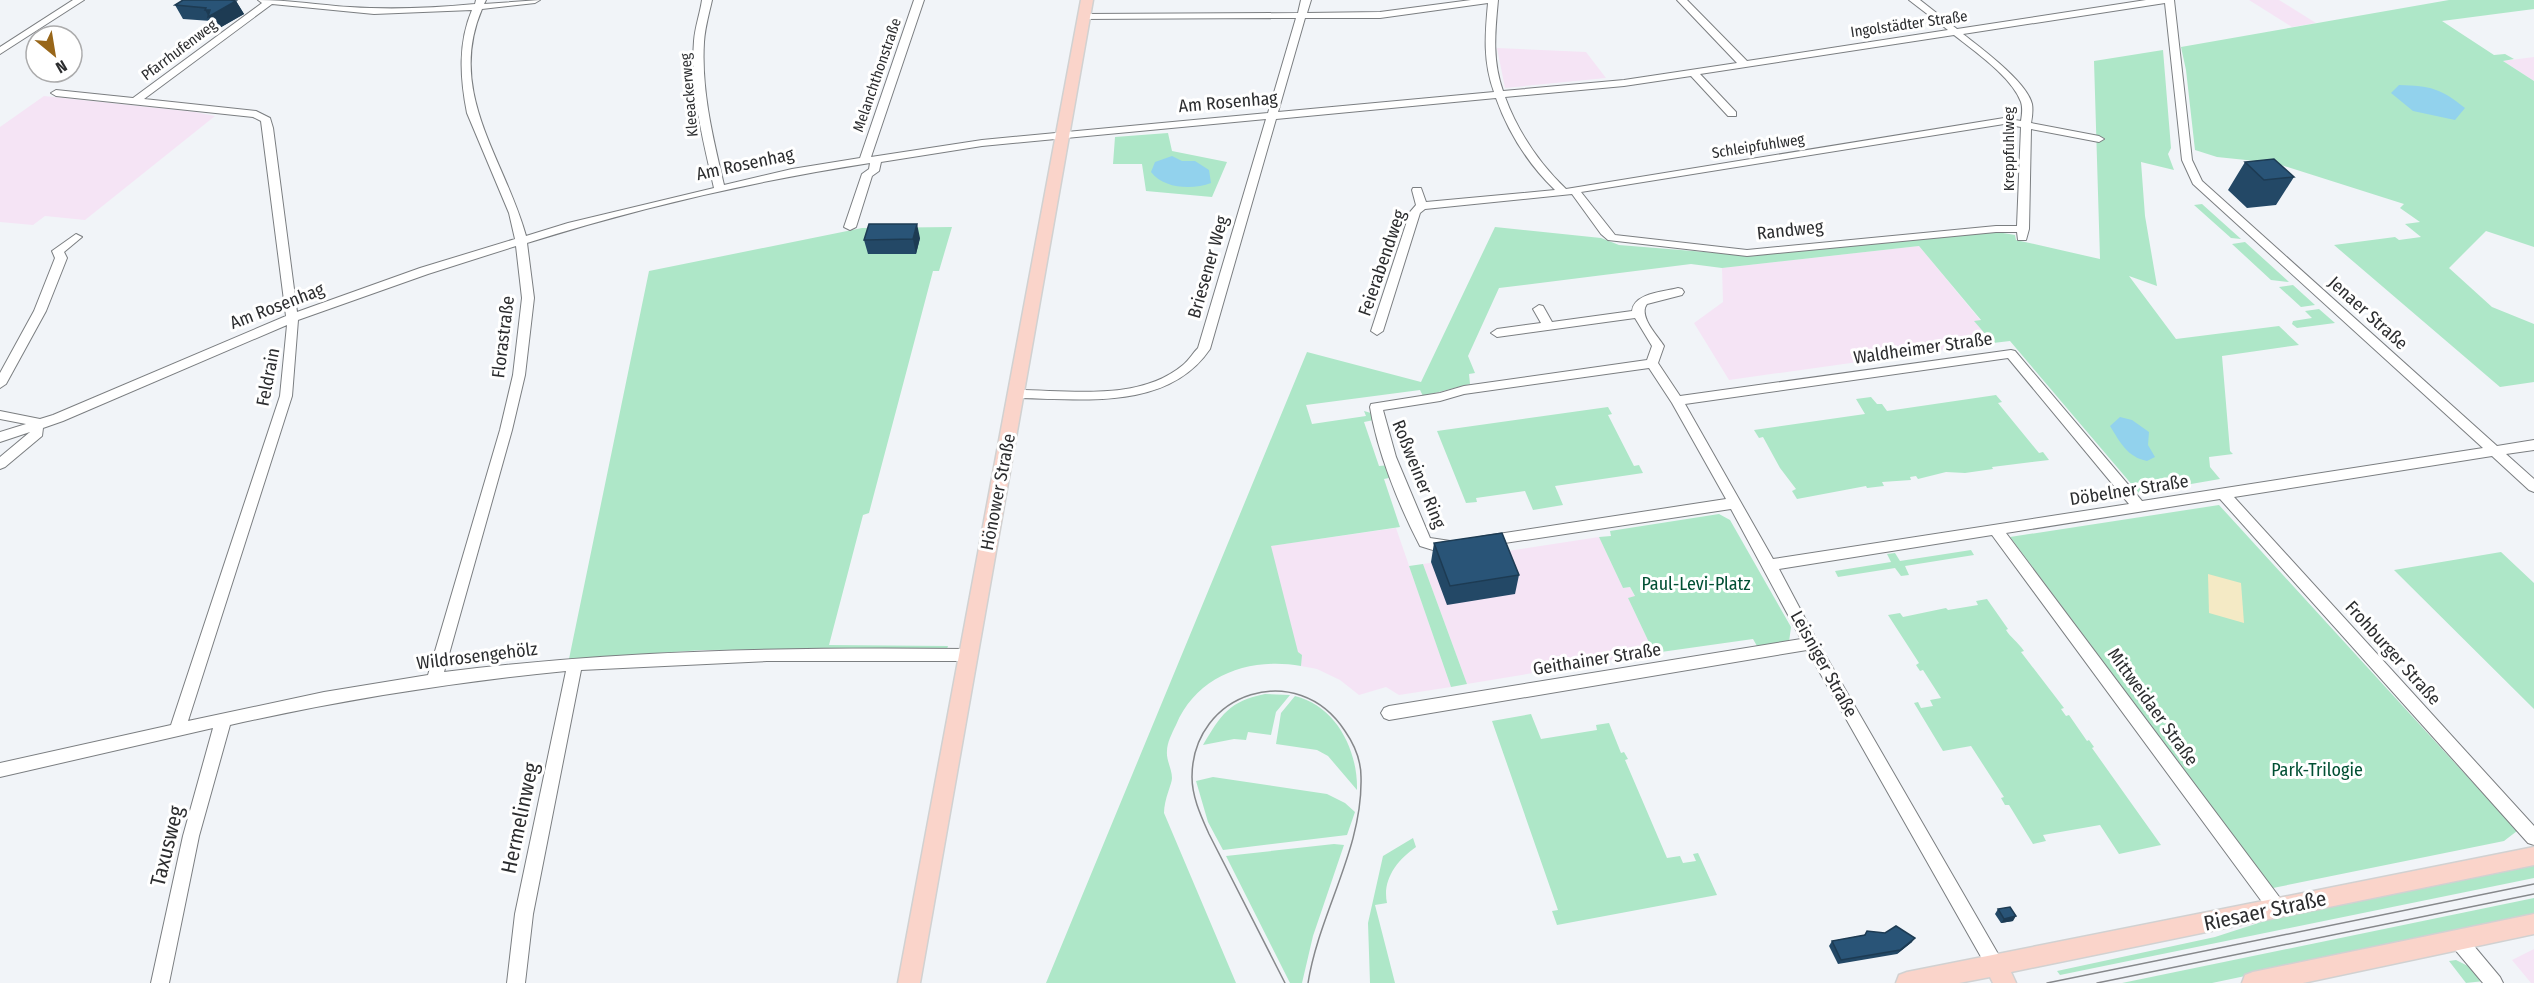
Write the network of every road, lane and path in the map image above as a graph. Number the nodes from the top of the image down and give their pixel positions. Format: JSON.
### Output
{"nodes":[{"id":1,"x":79,"y":0,"type":"edge"},
{"id":2,"x":264,"y":0,"type":"edge"},
{"id":3,"x":535,"y":0,"type":"edge"},
{"id":4,"x":707,"y":0,"type":"edge"},
{"id":5,"x":919,"y":0,"type":"edge"},
{"id":6,"x":1087,"y":0,"type":"edge"},
{"id":7,"x":1306,"y":0,"type":"edge"},
{"id":8,"x":1492,"y":0,"type":"edge"},
{"id":9,"x":1682,"y":0,"type":"edge"},
{"id":10,"x":1914,"y":0,"type":"edge"},
{"id":11,"x":2164,"y":0,"type":"edge"},
{"id":12,"x":2169,"y":0,"type":"edge"},
{"id":13,"x":270,"y":1,"type":"edge"},
{"id":14,"x":479,"y":4,"type":"edge"},
{"id":15,"x":1084,"y":17,"type":"junction"},
{"id":16,"x":1300,"y":17,"type":"junction"},
{"id":17,"x":1955,"y":33,"type":"junction"},
{"id":18,"x":0,"y":51,"type":"edge"},
{"id":19,"x":1744,"y":64,"type":"junction"},
{"id":20,"x":1694,"y":72,"type":"junction"},
{"id":21,"x":56,"y":93,"type":"dead end"},
{"id":22,"x":1497,"y":95,"type":"junction"},
{"id":23,"x":134,"y":102,"type":"junction"},
{"id":24,"x":1732,"y":114,"type":"dead end"},
{"id":25,"x":1270,"y":117,"type":"junction"},
{"id":26,"x":2026,"y":125,"type":"junction"},
{"id":27,"x":1062,"y":136,"type":"junction"},
{"id":28,"x":2099,"y":139,"type":"dead end"},
{"id":29,"x":876,"y":158,"type":"junction"},
{"id":30,"x":863,"y":160,"type":"junction"},
{"id":31,"x":867,"y":174,"type":"junction"},
{"id":32,"x":718,"y":188,"type":"junction"},
{"id":33,"x":1417,"y":190,"type":"dead end"},
{"id":34,"x":1569,"y":191,"type":"junction"},
{"id":35,"x":1422,"y":206,"type":"junction"},
{"id":36,"x":850,"y":227,"type":"dead end"},
{"id":37,"x":2023,"y":233,"type":"joint"},
{"id":38,"x":76,"y":237,"type":"dead end"},
{"id":39,"x":521,"y":240,"type":"junction"},
{"id":40,"x":1678,"y":292,"type":"dead end"},
{"id":41,"x":1539,"y":309,"type":"dead end"},
{"id":42,"x":1638,"y":314,"type":"junction"},
{"id":43,"x":292,"y":318,"type":"junction"},
{"id":44,"x":1548,"y":326,"type":"junction"},
{"id":45,"x":1377,"y":331,"type":"dead end"},
{"id":46,"x":1497,"y":333,"type":"dead end"},
{"id":47,"x":1652,"y":363,"type":"junction"},
{"id":48,"x":0,"y":384,"type":"edge"},
{"id":49,"x":1017,"y":394,"type":"junction"},
{"id":50,"x":1677,"y":401,"type":"junction"},
{"id":51,"x":0,"y":416,"type":"edge"},
{"id":52,"x":36,"y":427,"type":"junction"},
{"id":53,"x":0,"y":437,"type":"edge"},
{"id":54,"x":2534,"y":445,"type":"edge"},
{"id":55,"x":2494,"y":452,"type":"junction"},
{"id":56,"x":0,"y":464,"type":"edge"},
{"id":57,"x":2534,"y":487,"type":"edge"},
{"id":58,"x":2223,"y":494,"type":"junction"},
{"id":59,"x":1735,"y":503,"type":"junction"},
{"id":60,"x":2140,"y":508,"type":"junction"},
{"id":61,"x":1996,"y":530,"type":"junction"},
{"id":62,"x":1770,"y":565,"type":"junction"},
{"id":63,"x":1811,"y":643,"type":"junction"},
{"id":64,"x":968,"y":655,"type":"junction"},
{"id":65,"x":575,"y":664,"type":"junction"},
{"id":66,"x":434,"y":680,"type":"junction"},
{"id":67,"x":1389,"y":713,"type":"dead end"},
{"id":68,"x":223,"y":722,"type":"junction"},
{"id":69,"x":177,"y":732,"type":"junction"},
{"id":70,"x":0,"y":770,"type":"edge"},
{"id":71,"x":2534,"y":838,"type":"edge"},
{"id":72,"x":2534,"y":856,"type":"edge"},
{"id":73,"x":2277,"y":908,"type":"junction"},
{"id":74,"x":2534,"y":924,"type":"edge"},
{"id":75,"x":2458,"y":940,"type":"junction"},
{"id":76,"x":2000,"y":974,"type":"edge"},
{"id":77,"x":160,"y":983,"type":"edge"},
{"id":78,"x":516,"y":983,"type":"edge"},
{"id":79,"x":909,"y":983,"type":"edge"},
{"id":80,"x":1907,"y":983,"type":"edge"},
{"id":81,"x":2253,"y":983,"type":"edge"},
{"id":82,"x":2494,"y":983,"type":"edge"}],
"edges":[{"from":1,"to":18,"type":"street"},
{"from":2,"to":13,"type":"street"},
{"from":3,"to":14,"type":"street"},
{"from":4,"to":32,"type":"street","name":"Kleeackerweg"},
{"from":5,"to":30,"type":"street","name":"Melanchthonstraße"},
{"from":6,"to":15,"type":"main road","name":"Hönower Straße"},
{"from":7,"to":16,"type":"street","name":"Briesener Weg"},
{"from":8,"to":16,"type":"street"},
{"from":8,"to":22,"type":"street"},
{"from":9,"to":19,"type":"street"},
{"from":10,"to":17,"type":"street","name":"Kreppfuhlweg"},
{"from":11,"to":17,"type":"street","name":"Ingolstädter Straße"},
{"from":12,"to":55,"type":"street","name":"Jenaer Straße"},
{"from":13,"to":14,"type":"street"},
{"from":13,"to":23,"type":"street","name":"Pfarrhufenweg"},
{"from":14,"to":39,"type":"street","name":"Florastraße"},
{"from":15,"to":16,"type":"street"},
{"from":15,"to":27,"type":"main road","name":"Hönower Straße"},
{"from":16,"to":25,"type":"street","name":"Briesener Weg"},
{"from":17,"to":19,"type":"street","name":"Ingolstädter Straße"},
{"from":17,"to":26,"type":"street","name":"Kreppfuhlweg"},
{"from":19,"to":20,"type":"street","name":"Ingolstädter Straße"},
{"from":20,"to":22,"type":"street","name":"Ingolstädter Straße"},
{"from":20,"to":24,"type":"street"},
{"from":21,"to":23,"type":"street","name":"Feldrain"},
{"from":22,"to":25,"type":"street","name":"Am Rosenhag"},
{"from":22,"to":34,"type":"street","name":"Randweg"},
{"from":23,"to":43,"type":"street","name":"Feldrain"},
{"from":25,"to":27,"type":"street","name":"Am Rosenhag"},
{"from":25,"to":49,"type":"street","name":"Briesener Weg"},
{"from":26,"to":28,"type":"street","name":"Schleipfuhlweg"},
{"from":26,"to":34,"type":"street","name":"Schleipfuhlweg"},
{"from":26,"to":37,"type":"street","name":"Kreppfuhlweg"},
{"from":27,"to":29,"type":"street","name":"Am Rosenhag"},
{"from":27,"to":49,"type":"main road","name":"Hönower Straße"},
{"from":29,"to":30,"type":"street","name":"Am Rosenhag"},
{"from":29,"to":31,"type":"street","name":"Melanchthonstraße"},
{"from":30,"to":31,"type":"street","name":"Melanchthonstraße"},
{"from":30,"to":32,"type":"street","name":"Am Rosenhag"},
{"from":31,"to":36,"type":"street","name":"Melanchthonstraße"},
{"from":32,"to":39,"type":"street","name":"Am Rosenhag"},
{"from":33,"to":35,"type":"street"},
{"from":34,"to":35,"type":"street","name":"Schleipfuhlweg"},
{"from":34,"to":37,"type":"street","name":"Randweg"},
{"from":35,"to":45,"type":"street","name":"Feierabendweg"},
{"from":38,"to":48,"type":"street"},
{"from":39,"to":43,"type":"street","name":"Am Rosenhag"},
{"from":39,"to":66,"type":"street","name":"Florastraße"},
{"from":40,"to":42,"type":"street"},
{"from":41,"to":44,"type":"street"},
{"from":42,"to":44,"type":"street"},
{"from":42,"to":47,"type":"street"},
{"from":43,"to":52,"type":"street","name":"Am Rosenhag"},
{"from":43,"to":69,"type":"street","name":"Feldrain"},
{"from":44,"to":46,"type":"street"},
{"from":47,"to":50,"type":"street","name":"Leisniger Straße"},
{"from":47,"to":59,"type":"street","name":"Roßweiner Ring"},
{"from":49,"to":64,"type":"main road","name":"Hönower Straße"},
{"from":50,"to":59,"type":"street","name":"Leisniger Straße"},
{"from":50,"to":60,"type":"street","name":"Waldheimer Straße"},
{"from":51,"to":52,"type":"street"},
{"from":52,"to":53,"type":"street","name":"Am Rosenhag"},
{"from":52,"to":56,"type":"street"},
{"from":54,"to":55,"type":"street","name":"Döbelner Straße"},
{"from":55,"to":57,"type":"street","name":"Jenaer Straße"},
{"from":55,"to":58,"type":"street","name":"Döbelner Straße"},
{"from":58,"to":60,"type":"street","name":"Döbelner Straße"},
{"from":58,"to":71,"type":"street","name":"Frohburger Straße"},
{"from":59,"to":62,"type":"street","name":"Leisniger Straße"},
{"from":60,"to":61,"type":"street","name":"Döbelner Straße"},
{"from":61,"to":62,"type":"street","name":"Döbelner Straße"},
{"from":61,"to":73,"type":"street","name":"Mittweidaer Straße"},
{"from":62,"to":63,"type":"street","name":"Leisniger Straße"},
{"from":63,"to":67,"type":"street","name":"Geithainer Straße"},
{"from":63,"to":76,"type":"street","name":"Leisniger Straße"},
{"from":64,"to":65,"type":"street","name":"Wildrosengehölz"},
{"from":64,"to":79,"type":"main road","name":"Hönower Straße"},
{"from":65,"to":66,"type":"street","name":"Wildrosengehölz"},
{"from":65,"to":78,"type":"street","name":"Hermelinweg"},
{"from":66,"to":68,"type":"street","name":"Wildrosengehölz"},
{"from":68,"to":69,"type":"street","name":"Wildrosengehölz"},
{"from":68,"to":77,"type":"street","name":"Taxusweg"},
{"from":69,"to":70,"type":"street","name":"Wildrosengehölz"},
{"from":72,"to":73,"type":"main road","name":"Riesaer Straße"},
{"from":73,"to":76,"type":"main road","name":"Riesaer Straße"},
{"from":74,"to":75,"type":"main road"},
{"from":75,"to":81,"type":"main road"},
{"from":75,"to":82,"type":"street"},
{"from":76,"to":80,"type":"main road","name":"Riesaer Straße"}]}
